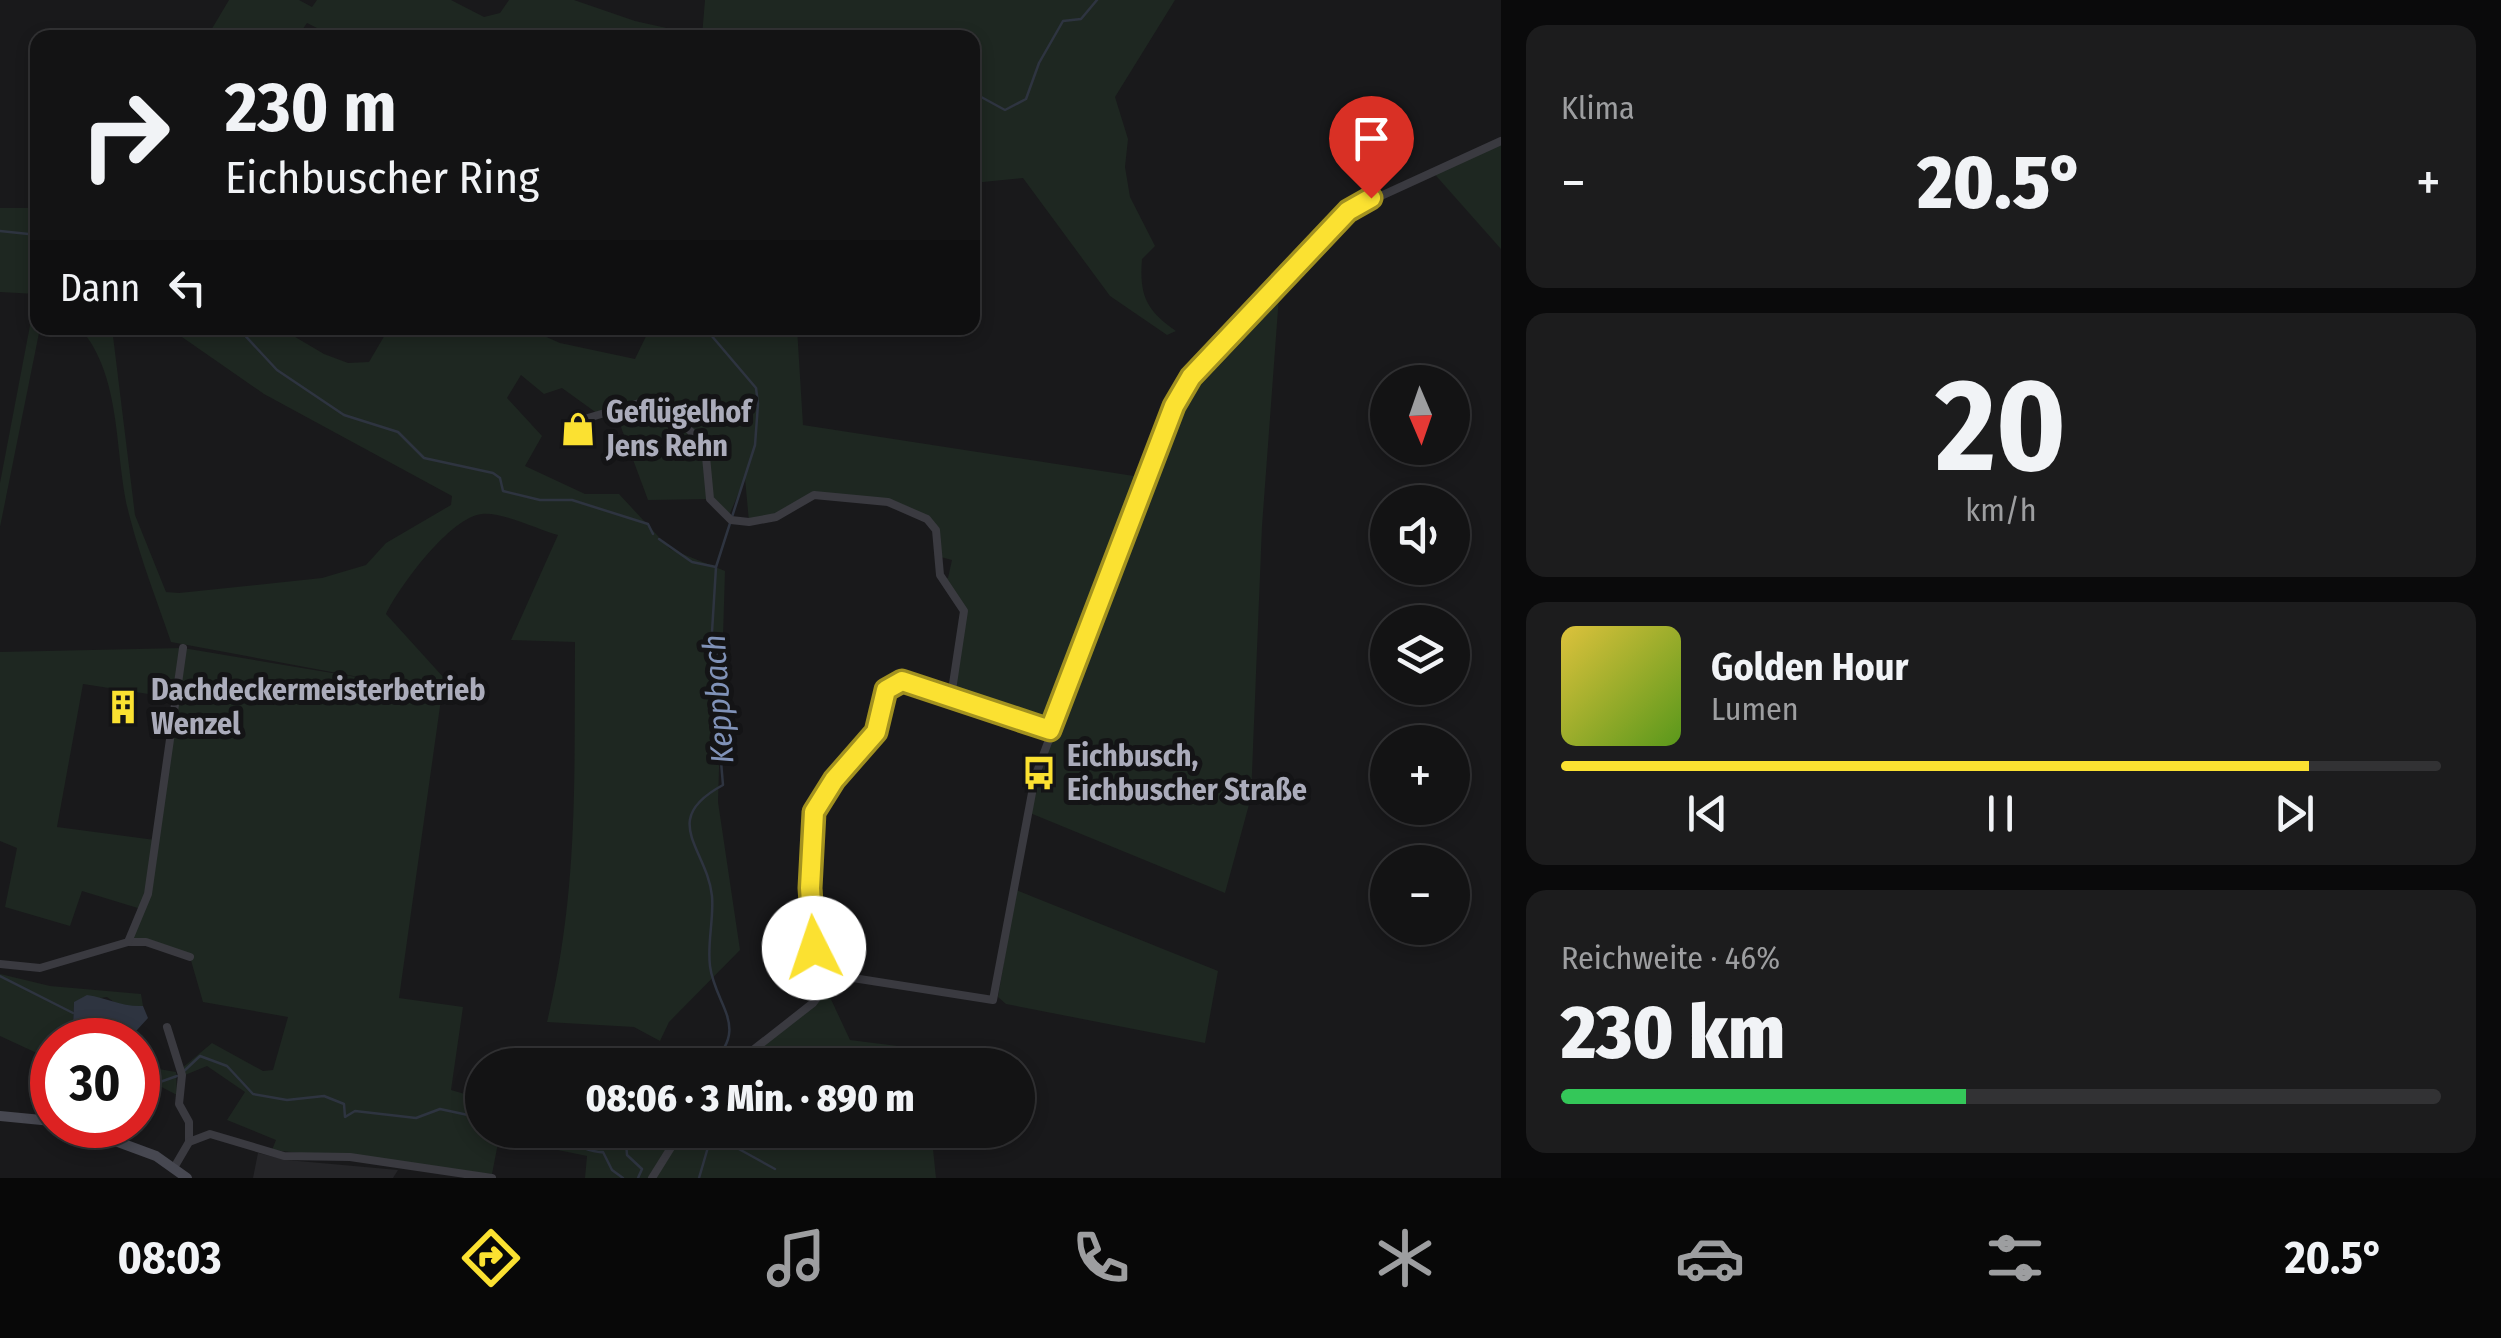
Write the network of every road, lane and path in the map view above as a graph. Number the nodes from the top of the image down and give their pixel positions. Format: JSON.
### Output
{"nodes":[{"id":1,"x":1501,"y":141,"type":"edge"},
{"id":2,"x":565,"y":442,"type":"dead end"},
{"id":3,"x":182,"y":648,"type":"dead end"},
{"id":4,"x":950,"y":697,"type":"junction"},
{"id":5,"x":1050,"y":730,"type":"junction"},
{"id":6,"x":128,"y":942,"type":"junction"},
{"id":7,"x":190,"y":958,"type":"dead end"},
{"id":8,"x":0,"y":964,"type":"edge"},
{"id":9,"x":834,"y":975,"type":"junction"},
{"id":10,"x":167,"y":1027,"type":"dead end"},
{"id":11,"x":756,"y":1048,"type":"edge"},
{"id":12,"x":0,"y":1116,"type":"edge"},
{"id":13,"x":30,"y":1119,"type":"edge"},
{"id":14,"x":189,"y":1142,"type":"junction"},
{"id":15,"x":129,"y":1148,"type":"edge"},
{"id":16,"x":671,"y":1148,"type":"edge"},
{"id":17,"x":174,"y":1166,"type":"junction"},
{"id":18,"x":188,"y":1178,"type":"edge"},
{"id":19,"x":492,"y":1178,"type":"edge"},
{"id":20,"x":652,"y":1178,"type":"edge"}],
"edges":[{"from":1,"to":5,"type":"street"},
{"from":2,"to":4,"type":"street"},
{"from":3,"to":6,"type":"street"},
{"from":4,"to":5,"type":"street"},
{"from":4,"to":9,"type":"street"},
{"from":5,"to":9,"type":"street"},
{"from":6,"to":7,"type":"street"},
{"from":6,"to":8,"type":"street"},
{"from":9,"to":11,"type":"street"},
{"from":10,"to":14,"type":"street"},
{"from":12,"to":13,"type":"street"},
{"from":14,"to":17,"type":"street"},
{"from":14,"to":19,"type":"street"},
{"from":15,"to":17,"type":"street"},
{"from":16,"to":20,"type":"street"},
{"from":17,"to":18,"type":"street"}]}
